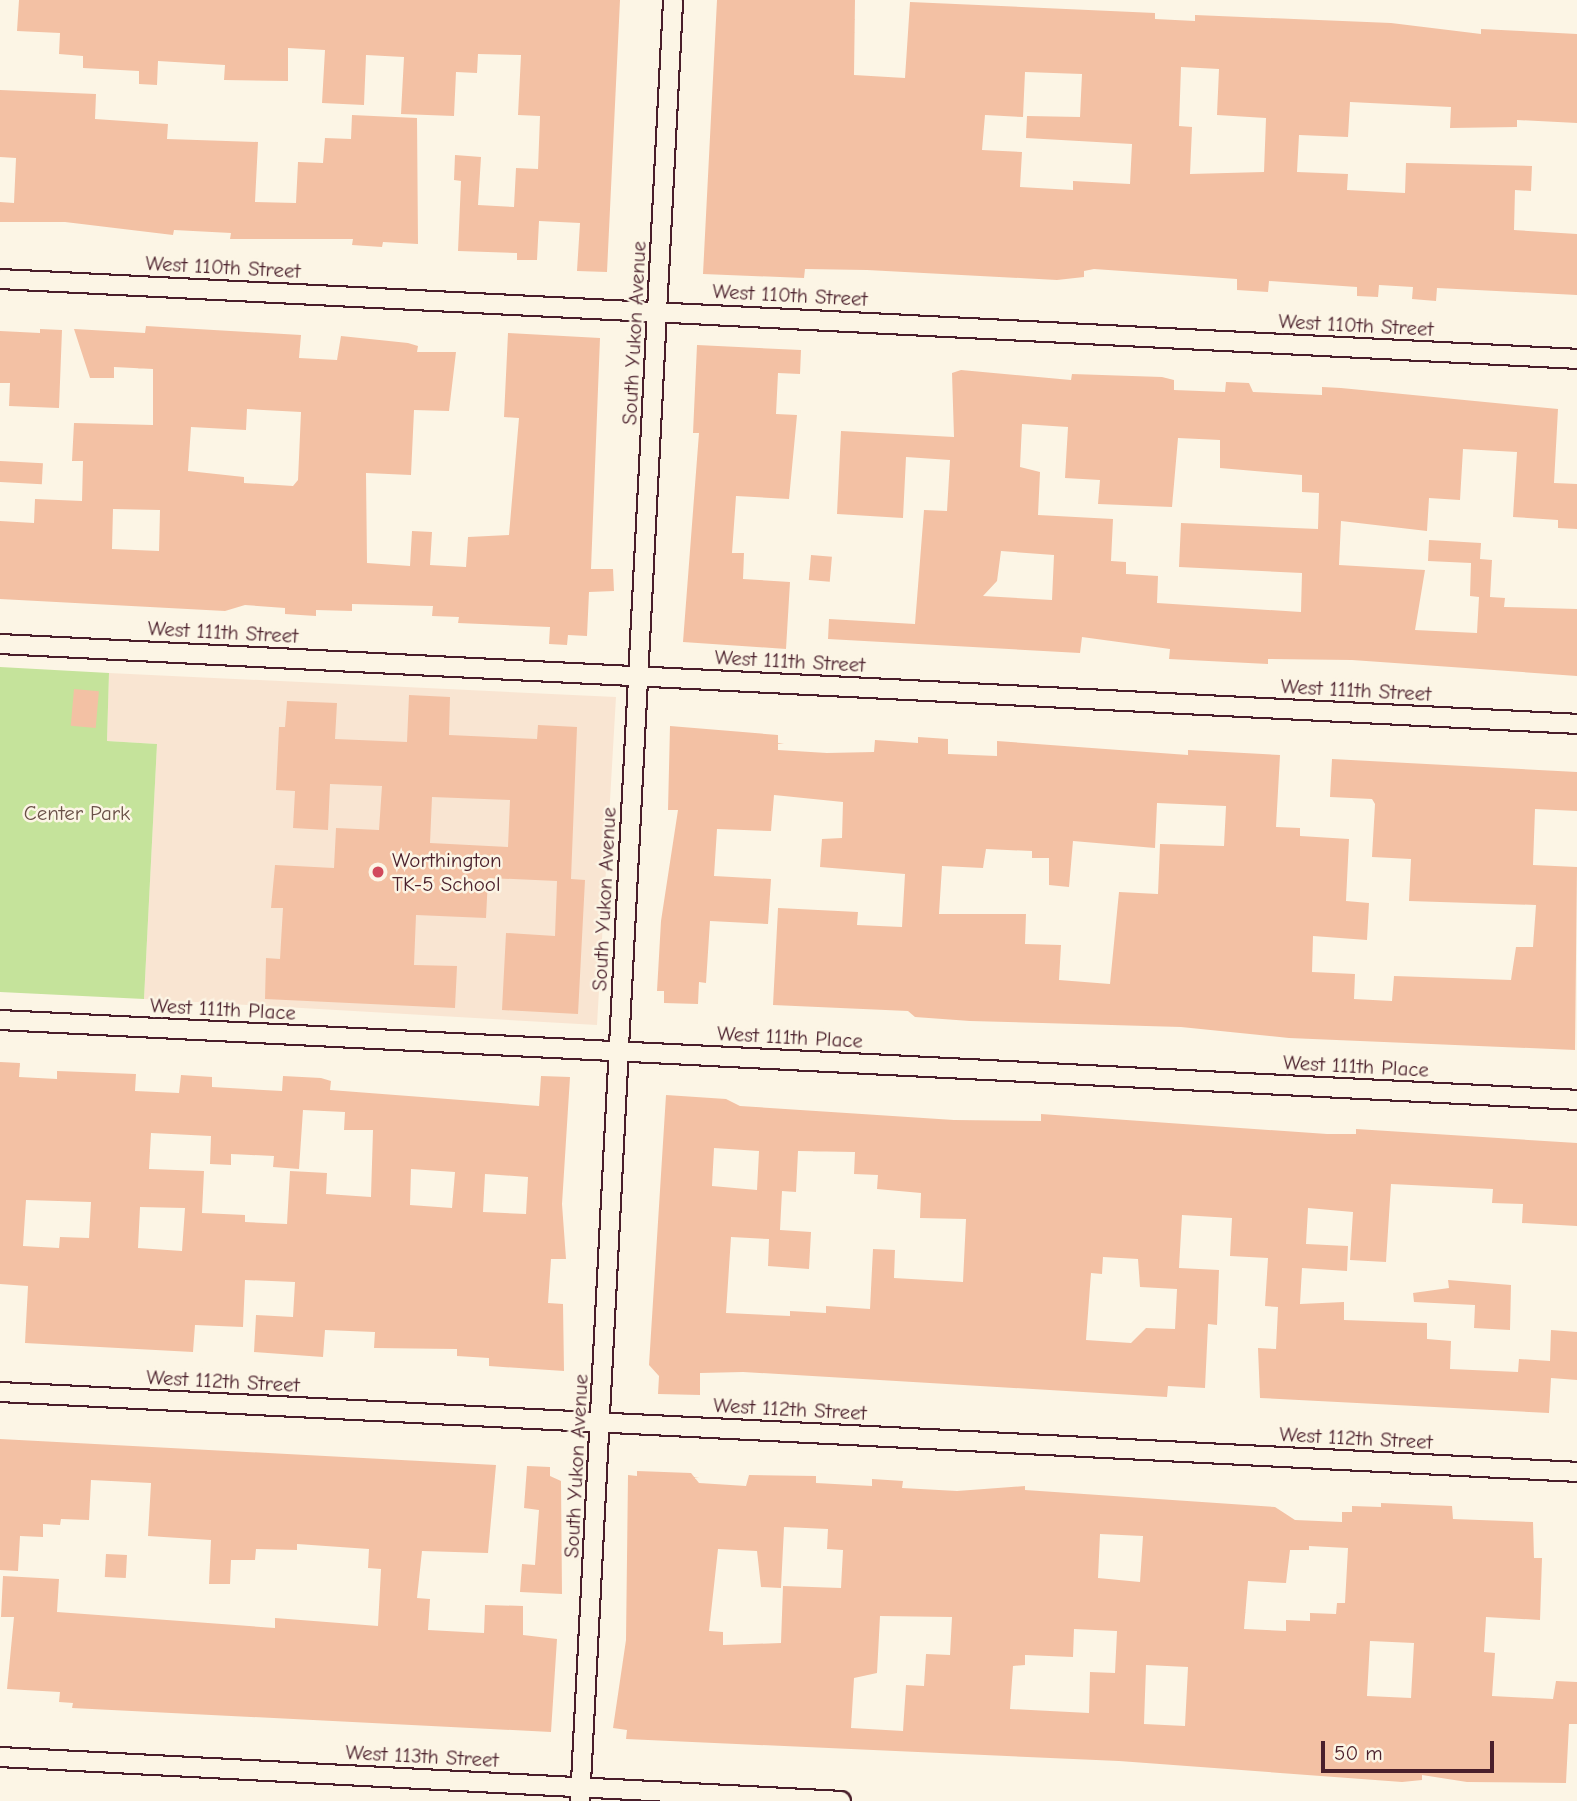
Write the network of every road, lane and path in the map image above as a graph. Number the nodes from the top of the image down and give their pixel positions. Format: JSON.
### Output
{"nodes":[{"id":1,"x":673,"y":0,"type":"edge"},
{"id":2,"x":0,"y":279,"type":"edge"},
{"id":3,"x":659,"y":312,"type":"junction"},
{"id":4,"x":1577,"y":359,"type":"edge"},
{"id":5,"x":0,"y":644,"type":"edge"},
{"id":6,"x":638,"y":676,"type":"junction"},
{"id":7,"x":1577,"y":724,"type":"edge"},
{"id":8,"x":0,"y":1020,"type":"edge"},
{"id":9,"x":620,"y":1051,"type":"junction"},
{"id":10,"x":1577,"y":1100,"type":"edge"},
{"id":11,"x":0,"y":1392,"type":"edge"},
{"id":12,"x":601,"y":1423,"type":"junction"},
{"id":13,"x":1577,"y":1472,"type":"edge"},
{"id":14,"x":0,"y":1757,"type":"edge"},
{"id":15,"x":581,"y":1794,"type":"edge"},
{"id":16,"x":841,"y":1801,"type":"edge"}],
"edges":[{"from":1,"to":3,"type":"street","name":"South Yukon Avenue"},
{"from":2,"to":3,"type":"street","name":"West 110th Street"},
{"from":3,"to":4,"type":"street","name":"West 110th Street"},
{"from":3,"to":6,"type":"street","name":"South Yukon Avenue"},
{"from":5,"to":6,"type":"street","name":"West 111th Street"},
{"from":6,"to":7,"type":"street","name":"West 111th Street"},
{"from":6,"to":9,"type":"street","name":"South Yukon Avenue"},
{"from":8,"to":9,"type":"street","name":"West 111th Place"},
{"from":9,"to":10,"type":"street","name":"West 111th Place"},
{"from":9,"to":12,"type":"street","name":"South Yukon Avenue"},
{"from":11,"to":12,"type":"street","name":"West 112th Street"},
{"from":12,"to":13,"type":"street","name":"West 112th Street"},
{"from":12,"to":15,"type":"street","name":"South Yukon Avenue"},
{"from":14,"to":15,"type":"street","name":"West 113th Street"},
{"from":15,"to":16,"type":"street","name":"West 113th Street"}]}
